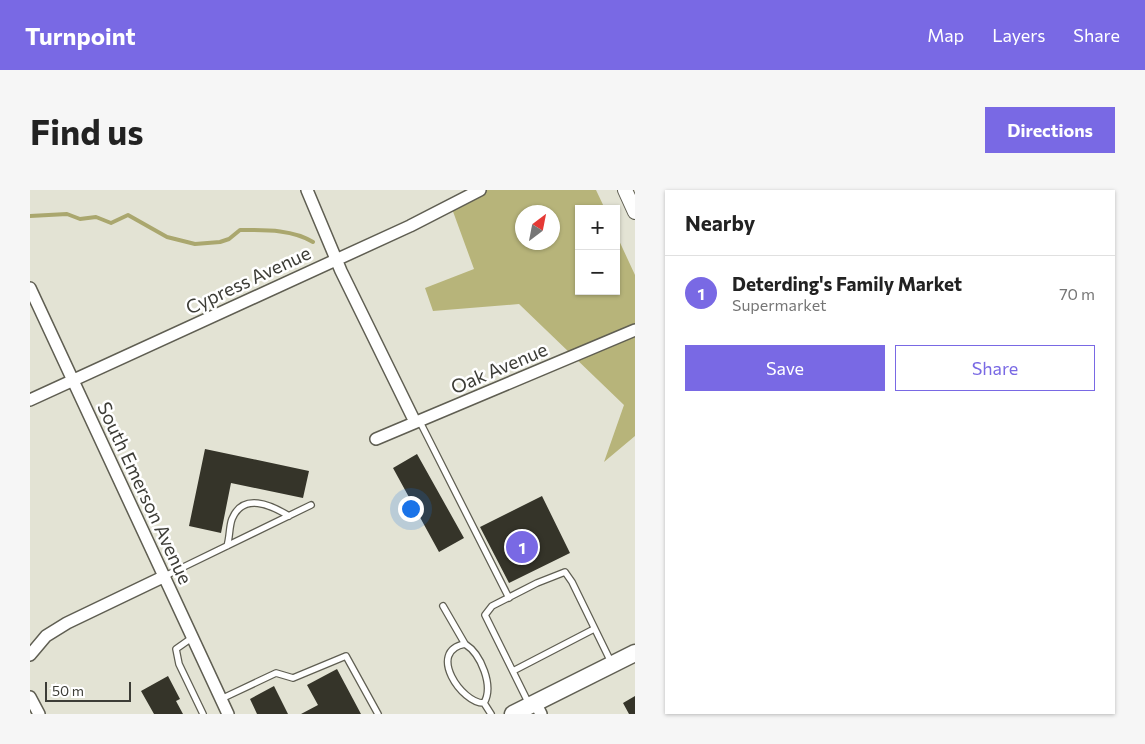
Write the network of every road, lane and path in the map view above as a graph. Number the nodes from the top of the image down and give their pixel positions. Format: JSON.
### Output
{"nodes":[{"id":1,"x":307,"y":190,"type":"edge"},
{"id":2,"x":480,"y":190,"type":"edge"},
{"id":3,"x":625,"y":190,"type":"edge"},
{"id":4,"x":635,"y":212,"type":"edge"},
{"id":5,"x":336,"y":260,"type":"junction"},
{"id":6,"x":30,"y":288,"type":"edge"},
{"id":7,"x":635,"y":330,"type":"edge"},
{"id":8,"x":73,"y":380,"type":"junction"},
{"id":9,"x":30,"y":400,"type":"edge"},
{"id":10,"x":417,"y":421,"type":"junction"},
{"id":11,"x":376,"y":439,"type":"dead end"},
{"id":12,"x":311,"y":505,"type":"dead end"},
{"id":13,"x":289,"y":516,"type":"junction"},
{"id":14,"x":227,"y":546,"type":"junction"},
{"id":15,"x":165,"y":576,"type":"junction"},
{"id":16,"x":509,"y":598,"type":"junction"},
{"id":17,"x":443,"y":606,"type":"dead end"},
{"id":18,"x":594,"y":629,"type":"junction"},
{"id":19,"x":193,"y":638,"type":"junction"},
{"id":20,"x":465,"y":644,"type":"junction"},
{"id":21,"x":635,"y":653,"type":"edge"},
{"id":22,"x":30,"y":655,"type":"edge"},
{"id":23,"x":612,"y":664,"type":"junction"},
{"id":24,"x":513,"y":671,"type":"junction"},
{"id":25,"x":30,"y":697,"type":"edge"},
{"id":26,"x":221,"y":698,"type":"junction"},
{"id":27,"x":484,"y":703,"type":"junction"},
{"id":28,"x":535,"y":707,"type":"edge"},
{"id":29,"x":39,"y":714,"type":"edge"},
{"id":30,"x":203,"y":714,"type":"edge"},
{"id":31,"x":228,"y":714,"type":"edge"},
{"id":32,"x":378,"y":714,"type":"edge"},
{"id":33,"x":491,"y":714,"type":"edge"},
{"id":34,"x":513,"y":714,"type":"edge"}],
"edges":[{"from":1,"to":5,"type":"street"},
{"from":2,"to":5,"type":"street","name":"Cypress Avenue"},
{"from":3,"to":4,"type":"street"},
{"from":5,"to":8,"type":"street","name":"Cypress Avenue"},
{"from":5,"to":10,"type":"street"},
{"from":6,"to":8,"type":"street","name":"South Emerson Avenue"},
{"from":7,"to":10,"type":"street","name":"Oak Avenue"},
{"from":8,"to":9,"type":"street","name":"Cypress Avenue"},
{"from":8,"to":15,"type":"street","name":"South Emerson Avenue"},
{"from":10,"to":11,"type":"street","name":"Oak Avenue"},
{"from":10,"to":16,"type":"lane"},
{"from":12,"to":13,"type":"lane"},
{"from":13,"to":14,"type":"lane"},
{"from":13,"to":14,"type":"lane"},
{"from":14,"to":15,"type":"lane"},
{"from":15,"to":19,"type":"street","name":"South Emerson Avenue"},
{"from":15,"to":22,"type":"street"},
{"from":16,"to":18,"type":"lane"},
{"from":16,"to":24,"type":"lane"},
{"from":17,"to":20,"type":"lane"},
{"from":18,"to":23,"type":"lane"},
{"from":18,"to":24,"type":"lane"},
{"from":19,"to":26,"type":"street","name":"South Emerson Avenue"},
{"from":19,"to":30,"type":"lane"},
{"from":20,"to":27,"type":"lane"},
{"from":20,"to":27,"type":"lane"},
{"from":21,"to":23,"type":"main road"},
{"from":23,"to":28,"type":"main road"},
{"from":24,"to":28,"type":"lane"},
{"from":25,"to":29,"type":"street"},
{"from":26,"to":31,"type":"street","name":"South Emerson Avenue"},
{"from":26,"to":32,"type":"lane"},
{"from":27,"to":33,"type":"lane"},
{"from":28,"to":34,"type":"main road"}]}
